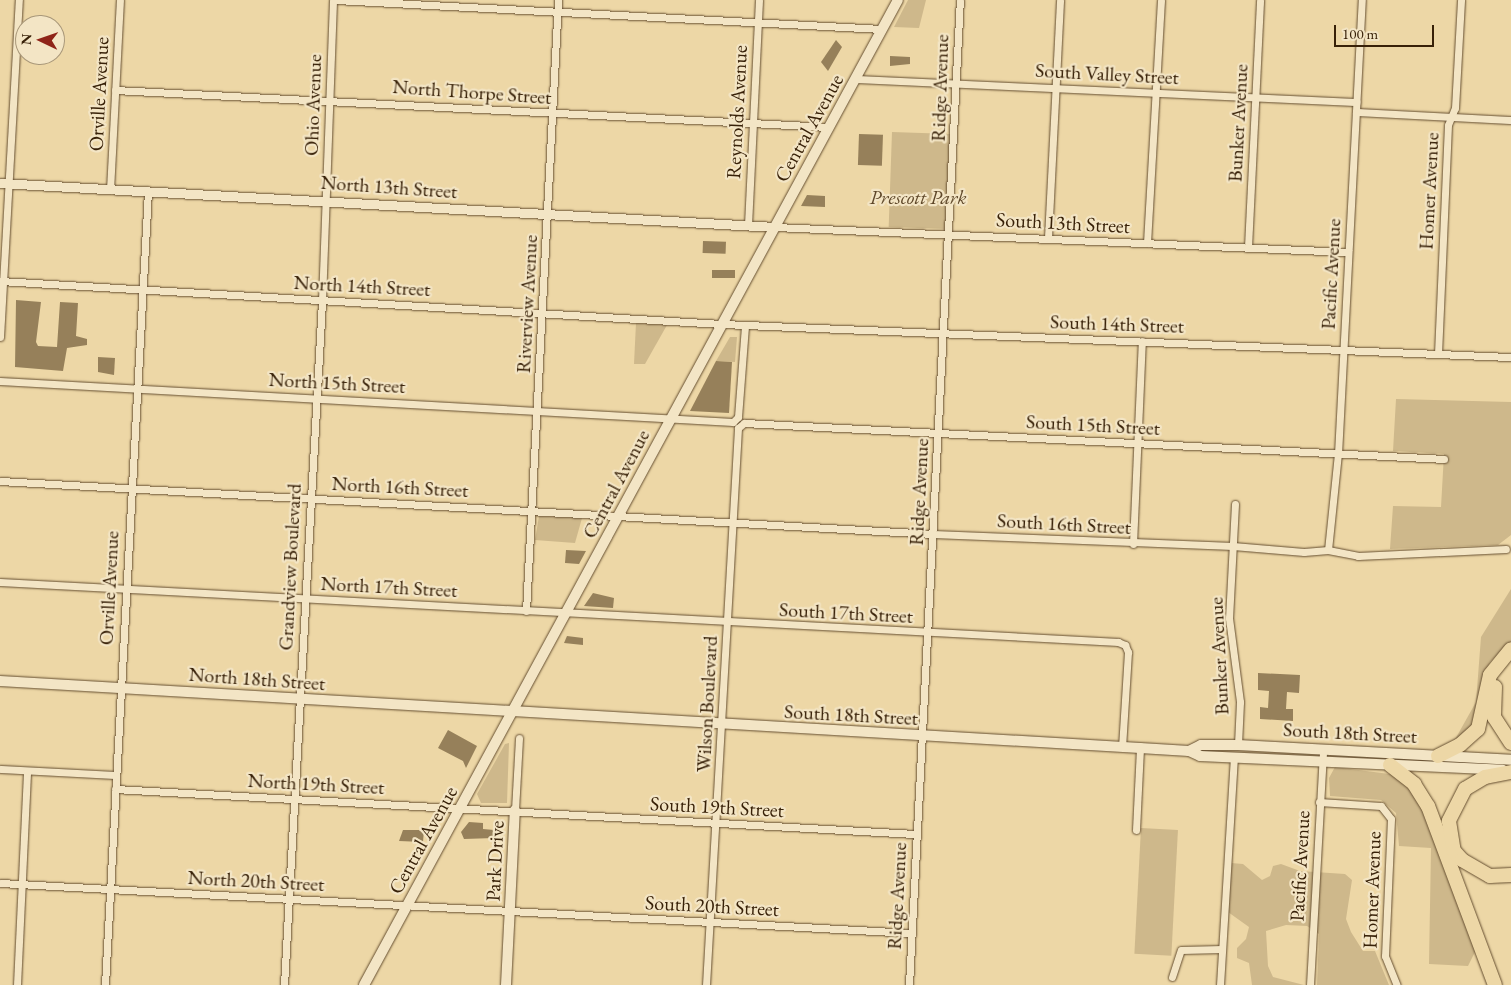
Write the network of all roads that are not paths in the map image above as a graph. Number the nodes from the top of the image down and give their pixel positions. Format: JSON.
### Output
{"nodes":[{"id":1,"x":19,"y":0,"type":"edge"},
{"id":2,"x":120,"y":0,"type":"edge"},
{"id":3,"x":335,"y":0,"type":"edge"},
{"id":4,"x":558,"y":0,"type":"edge"},
{"id":5,"x":759,"y":0,"type":"edge"},
{"id":6,"x":898,"y":0,"type":"edge"},
{"id":7,"x":960,"y":0,"type":"edge"},
{"id":8,"x":1060,"y":0,"type":"edge"},
{"id":9,"x":1161,"y":0,"type":"edge"},
{"id":10,"x":1260,"y":0,"type":"edge"},
{"id":11,"x":1362,"y":0,"type":"edge"},
{"id":12,"x":1461,"y":0,"type":"edge"},
{"id":13,"x":558,"y":13,"type":"junction"},
{"id":14,"x":758,"y":22,"type":"junction"},
{"id":15,"x":882,"y":29,"type":"junction"},
{"id":16,"x":855,"y":79,"type":"junction"},
{"id":17,"x":957,"y":84,"type":"junction"},
{"id":18,"x":1056,"y":87,"type":"junction"},
{"id":19,"x":115,"y":90,"type":"junction"},
{"id":20,"x":1156,"y":92,"type":"junction"},
{"id":21,"x":1255,"y":97,"type":"junction"},
{"id":22,"x":328,"y":99,"type":"junction"},
{"id":23,"x":1356,"y":102,"type":"junction"},
{"id":24,"x":1356,"y":112,"type":"junction"},
{"id":25,"x":553,"y":113,"type":"junction"},
{"id":26,"x":1452,"y":117,"type":"junction"},
{"id":27,"x":1511,"y":120,"type":"edge"},
{"id":28,"x":753,"y":123,"type":"junction"},
{"id":29,"x":828,"y":127,"type":"junction"},
{"id":30,"x":4,"y":183,"type":"edge"},
{"id":31,"x":110,"y":190,"type":"junction"},
{"id":32,"x":148,"y":192,"type":"junction"},
{"id":33,"x":326,"y":200,"type":"junction"},
{"id":34,"x":548,"y":214,"type":"junction"},
{"id":35,"x":748,"y":225,"type":"junction"},
{"id":36,"x":775,"y":227,"type":"junction"},
{"id":37,"x":950,"y":234,"type":"junction"},
{"id":38,"x":1048,"y":238,"type":"junction"},
{"id":39,"x":1147,"y":243,"type":"junction"},
{"id":40,"x":1248,"y":248,"type":"junction"},
{"id":41,"x":1348,"y":252,"type":"junction"},
{"id":42,"x":2,"y":281,"type":"edge"},
{"id":43,"x":143,"y":289,"type":"junction"},
{"id":44,"x":322,"y":301,"type":"junction"},
{"id":45,"x":543,"y":312,"type":"junction"},
{"id":46,"x":722,"y":324,"type":"junction"},
{"id":47,"x":745,"y":325,"type":"junction"},
{"id":48,"x":944,"y":334,"type":"junction"},
{"id":49,"x":0,"y":336,"type":"edge"},
{"id":50,"x":1142,"y":341,"type":"junction"},
{"id":51,"x":1343,"y":350,"type":"junction"},
{"id":52,"x":1438,"y":354,"type":"junction"},
{"id":53,"x":1511,"y":357,"type":"edge"},
{"id":54,"x":0,"y":381,"type":"edge"},
{"id":55,"x":137,"y":388,"type":"junction"},
{"id":56,"x":317,"y":398,"type":"junction"},
{"id":57,"x":538,"y":411,"type":"junction"},
{"id":58,"x":672,"y":419,"type":"junction"},
{"id":59,"x":738,"y":423,"type":"junction"},
{"id":60,"x":938,"y":433,"type":"junction"},
{"id":61,"x":1139,"y":444,"type":"junction"},
{"id":62,"x":1338,"y":454,"type":"junction"},
{"id":63,"x":1444,"y":459,"type":"dead end"},
{"id":64,"x":0,"y":481,"type":"edge"},
{"id":65,"x":131,"y":489,"type":"junction"},
{"id":66,"x":310,"y":499,"type":"junction"},
{"id":67,"x":1235,"y":504,"type":"dead end"},
{"id":68,"x":532,"y":511,"type":"junction"},
{"id":69,"x":619,"y":516,"type":"junction"},
{"id":70,"x":733,"y":523,"type":"junction"},
{"id":71,"x":933,"y":534,"type":"junction"},
{"id":72,"x":1133,"y":544,"type":"junction"},
{"id":73,"x":1232,"y":546,"type":"junction"},
{"id":74,"x":1506,"y":549,"type":"dead end"},
{"id":75,"x":1328,"y":550,"type":"junction"},
{"id":76,"x":0,"y":582,"type":"edge"},
{"id":77,"x":125,"y":589,"type":"junction"},
{"id":78,"x":305,"y":598,"type":"junction"},
{"id":79,"x":526,"y":611,"type":"junction"},
{"id":80,"x":566,"y":614,"type":"junction"},
{"id":81,"x":728,"y":623,"type":"junction"},
{"id":82,"x":926,"y":634,"type":"junction"},
{"id":83,"x":1511,"y":649,"type":"edge"},
{"id":84,"x":1511,"y":662,"type":"edge"},
{"id":85,"x":0,"y":681,"type":"edge"},
{"id":86,"x":120,"y":688,"type":"junction"},
{"id":87,"x":300,"y":699,"type":"junction"},
{"id":88,"x":512,"y":714,"type":"junction"},
{"id":89,"x":722,"y":725,"type":"junction"},
{"id":90,"x":921,"y":736,"type":"junction"},
{"id":91,"x":519,"y":738,"type":"dead end"},
{"id":92,"x":1511,"y":743,"type":"edge"},
{"id":93,"x":1238,"y":745,"type":"junction"},
{"id":94,"x":1122,"y":747,"type":"junction"},
{"id":95,"x":1140,"y":748,"type":"junction"},
{"id":96,"x":1324,"y":749,"type":"junction"},
{"id":97,"x":1189,"y":751,"type":"junction"},
{"id":98,"x":1438,"y":756,"type":"junction"},
{"id":99,"x":1234,"y":758,"type":"junction"},
{"id":100,"x":1511,"y":760,"type":"edge"},
{"id":101,"x":1323,"y":761,"type":"junction"},
{"id":102,"x":1390,"y":765,"type":"junction"},
{"id":103,"x":0,"y":769,"type":"edge"},
{"id":104,"x":28,"y":771,"type":"junction"},
{"id":105,"x":1511,"y":771,"type":"edge"},
{"id":106,"x":116,"y":775,"type":"junction"},
{"id":107,"x":115,"y":789,"type":"junction"},
{"id":108,"x":294,"y":799,"type":"junction"},
{"id":109,"x":1319,"y":802,"type":"junction"},
{"id":110,"x":461,"y":808,"type":"junction"},
{"id":111,"x":515,"y":810,"type":"junction"},
{"id":112,"x":717,"y":823,"type":"junction"},
{"id":113,"x":1136,"y":830,"type":"dead end"},
{"id":114,"x":916,"y":834,"type":"junction"},
{"id":115,"x":1511,"y":875,"type":"edge"},
{"id":116,"x":0,"y":882,"type":"edge"},
{"id":117,"x":22,"y":884,"type":"junction"},
{"id":118,"x":109,"y":888,"type":"junction"},
{"id":119,"x":289,"y":899,"type":"junction"},
{"id":120,"x":407,"y":905,"type":"junction"},
{"id":121,"x":510,"y":911,"type":"junction"},
{"id":122,"x":711,"y":922,"type":"junction"},
{"id":123,"x":912,"y":933,"type":"junction"},
{"id":124,"x":1222,"y":949,"type":"junction"},
{"id":125,"x":1172,"y":977,"type":"dead end"},
{"id":126,"x":17,"y":985,"type":"edge"},
{"id":127,"x":105,"y":985,"type":"edge"},
{"id":128,"x":284,"y":985,"type":"edge"},
{"id":129,"x":364,"y":985,"type":"edge"},
{"id":130,"x":506,"y":985,"type":"edge"},
{"id":131,"x":706,"y":985,"type":"edge"},
{"id":132,"x":909,"y":985,"type":"edge"},
{"id":133,"x":1220,"y":985,"type":"edge"},
{"id":134,"x":1310,"y":985,"type":"edge"},
{"id":135,"x":1397,"y":985,"type":"edge"},
{"id":136,"x":1495,"y":985,"type":"edge"}],
"edges":[{"from":1,"to":30,"type":"street"},
{"from":2,"to":19,"type":"street","name":"Orville Avenue"},
{"from":3,"to":13,"type":"street"},
{"from":3,"to":22,"type":"street","name":"Ohio Avenue"},
{"from":4,"to":13,"type":"street","name":"Riverview Avenue"},
{"from":5,"to":14,"type":"street","name":"Reynolds Avenue"},
{"from":6,"to":15,"type":"main road","name":"Central Avenue"},
{"from":7,"to":17,"type":"street","name":"Ridge Avenue"},
{"from":8,"to":18,"type":"street"},
{"from":9,"to":20,"type":"street"},
{"from":10,"to":21,"type":"street","name":"Bunker Avenue"},
{"from":11,"to":23,"type":"street","name":"Pacific Avenue"},
{"from":12,"to":26,"type":"street","name":"Homer Avenue"},
{"from":13,"to":14,"type":"street"},
{"from":13,"to":25,"type":"street","name":"Riverview Avenue"},
{"from":14,"to":15,"type":"street"},
{"from":14,"to":28,"type":"street","name":"Reynolds Avenue"},
{"from":15,"to":16,"type":"main road","name":"Central Avenue"},
{"from":16,"to":17,"type":"street","name":"South Valley Street"},
{"from":16,"to":29,"type":"main road","name":"Central Avenue"},
{"from":17,"to":18,"type":"street","name":"South Valley Street"},
{"from":17,"to":37,"type":"street","name":"Ridge Avenue"},
{"from":18,"to":20,"type":"street","name":"South Valley Street"},
{"from":18,"to":38,"type":"street"},
{"from":19,"to":22,"type":"street","name":"North Thorpe Street"},
{"from":19,"to":31,"type":"street","name":"Orville Avenue"},
{"from":20,"to":21,"type":"street","name":"South Valley Street"},
{"from":20,"to":39,"type":"street"},
{"from":21,"to":23,"type":"street","name":"South Valley Street"},
{"from":21,"to":40,"type":"street","name":"Bunker Avenue"},
{"from":22,"to":25,"type":"street","name":"North Thorpe Street"},
{"from":22,"to":33,"type":"street","name":"Ohio Avenue"},
{"from":23,"to":24,"type":"street","name":"Pacific Avenue"},
{"from":24,"to":26,"type":"street"},
{"from":24,"to":41,"type":"street","name":"Pacific Avenue"},
{"from":25,"to":28,"type":"street","name":"North Thorpe Street"},
{"from":25,"to":34,"type":"street","name":"Riverview Avenue"},
{"from":26,"to":27,"type":"street"},
{"from":26,"to":52,"type":"street","name":"Homer Avenue"},
{"from":28,"to":29,"type":"street","name":"North Thorpe Street"},
{"from":28,"to":35,"type":"street","name":"Reynolds Avenue"},
{"from":29,"to":36,"type":"main road","name":"Central Avenue"},
{"from":30,"to":31,"type":"street","name":"North 13th Street"},
{"from":30,"to":42,"type":"street"},
{"from":31,"to":32,"type":"street","name":"North 13th Street"},
{"from":32,"to":33,"type":"street","name":"North 13th Street"},
{"from":32,"to":43,"type":"street","name":"Orville Avenue"},
{"from":33,"to":34,"type":"street","name":"North 13th Street"},
{"from":33,"to":44,"type":"street","name":"Ohio Avenue"},
{"from":34,"to":35,"type":"street","name":"North 13th Street"},
{"from":34,"to":45,"type":"street","name":"Riverview Avenue"},
{"from":35,"to":36,"type":"street","name":"North 13th Street"},
{"from":36,"to":37,"type":"street","name":"South 13th Street"},
{"from":36,"to":46,"type":"main road","name":"Central Avenue"},
{"from":37,"to":38,"type":"street","name":"South 13th Street"},
{"from":37,"to":48,"type":"street","name":"Ridge Avenue"},
{"from":38,"to":39,"type":"street","name":"South 13th Street"},
{"from":39,"to":40,"type":"street","name":"South 13th Street"},
{"from":40,"to":41,"type":"street","name":"South 13th Street"},
{"from":41,"to":51,"type":"street","name":"Pacific Avenue"},
{"from":42,"to":43,"type":"street","name":"North 14th Street"},
{"from":42,"to":49,"type":"street"},
{"from":43,"to":44,"type":"street","name":"North 14th Street"},
{"from":43,"to":55,"type":"street","name":"Orville Avenue"},
{"from":44,"to":45,"type":"street","name":"North 14th Street"},
{"from":44,"to":56,"type":"street","name":"Grandview Boulevard"},
{"from":45,"to":46,"type":"street","name":"North 14th Street"},
{"from":45,"to":57,"type":"street","name":"Riverview Avenue"},
{"from":46,"to":47,"type":"street","name":"South 14th Street"},
{"from":46,"to":58,"type":"main road","name":"Central Avenue"},
{"from":47,"to":48,"type":"street","name":"South 14th Street"},
{"from":47,"to":59,"type":"street","name":"Wilson Boulevard"},
{"from":48,"to":50,"type":"street","name":"South 14th Street"},
{"from":48,"to":60,"type":"street","name":"Ridge Avenue"},
{"from":50,"to":51,"type":"street","name":"South 14th Street"},
{"from":50,"to":61,"type":"street"},
{"from":51,"to":52,"type":"street","name":"South 14th Street"},
{"from":51,"to":62,"type":"street","name":"Pacific Avenue"},
{"from":52,"to":53,"type":"street","name":"South 14th Street"},
{"from":54,"to":55,"type":"street","name":"North 15th Street"},
{"from":55,"to":56,"type":"street","name":"North 15th Street"},
{"from":55,"to":65,"type":"street","name":"Orville Avenue"},
{"from":56,"to":57,"type":"street","name":"North 15th Street"},
{"from":56,"to":66,"type":"street","name":"Grandview Boulevard"},
{"from":57,"to":58,"type":"street","name":"North 15th Street"},
{"from":57,"to":68,"type":"street","name":"Riverview Avenue"},
{"from":58,"to":59,"type":"street","name":"South 15th Street"},
{"from":58,"to":69,"type":"main road","name":"Central Avenue"},
{"from":59,"to":60,"type":"street","name":"South 15th Street"},
{"from":59,"to":70,"type":"street","name":"Wilson Boulevard"},
{"from":60,"to":61,"type":"street","name":"South 15th Street"},
{"from":60,"to":71,"type":"street","name":"Ridge Avenue"},
{"from":61,"to":62,"type":"street","name":"South 15th Street"},
{"from":61,"to":72,"type":"street"},
{"from":62,"to":63,"type":"street","name":"South 15th Street"},
{"from":62,"to":75,"type":"street","name":"Pacific Avenue"},
{"from":64,"to":65,"type":"street","name":"North 16th Street"},
{"from":65,"to":66,"type":"street","name":"North 16th Street"},
{"from":65,"to":77,"type":"street","name":"Orville Avenue"},
{"from":66,"to":68,"type":"street","name":"North 16th Street"},
{"from":66,"to":78,"type":"street","name":"Grandview Boulevard"},
{"from":67,"to":73,"type":"street","name":"Bunker Avenue"},
{"from":68,"to":69,"type":"street","name":"North 16th Street"},
{"from":68,"to":79,"type":"street","name":"Riverview Avenue"},
{"from":69,"to":70,"type":"street","name":"South 16th Street"},
{"from":69,"to":80,"type":"main road","name":"Central Avenue"},
{"from":70,"to":71,"type":"street","name":"South 16th Street"},
{"from":70,"to":81,"type":"street","name":"Wilson Boulevard"},
{"from":71,"to":72,"type":"street","name":"South 16th Street"},
{"from":71,"to":82,"type":"street","name":"Ridge Avenue"},
{"from":72,"to":73,"type":"street","name":"South 16th Street"},
{"from":73,"to":75,"type":"street","name":"South 16th Street"},
{"from":73,"to":93,"type":"street","name":"Bunker Avenue"},
{"from":74,"to":75,"type":"street","name":"South 16th Street"},
{"from":76,"to":77,"type":"street","name":"North 17th Street"},
{"from":77,"to":78,"type":"street","name":"North 17th Street"},
{"from":77,"to":86,"type":"street","name":"Orville Avenue"},
{"from":78,"to":79,"type":"street","name":"North 17th Street"},
{"from":78,"to":87,"type":"street","name":"Grandview Boulevard"},
{"from":79,"to":80,"type":"street","name":"North 17th Street"},
{"from":80,"to":81,"type":"street","name":"South 17th Street"},
{"from":80,"to":88,"type":"main road","name":"Central Avenue"},
{"from":81,"to":82,"type":"street","name":"South 17th Street"},
{"from":81,"to":89,"type":"street","name":"Wilson Boulevard"},
{"from":82,"to":90,"type":"street","name":"Ridge Avenue"},
{"from":82,"to":94,"type":"street","name":"South 17th Street"},
{"from":83,"to":98,"type":"highway"},
{"from":84,"to":92,"type":"highway"},
{"from":85,"to":86,"type":"main road","name":"North 18th Street"},
{"from":86,"to":87,"type":"main road","name":"North 18th Street"},
{"from":86,"to":106,"type":"street","name":"Orville Avenue"},
{"from":87,"to":88,"type":"main road","name":"North 18th Street"},
{"from":87,"to":108,"type":"street","name":"Grandview Boulevard"},
{"from":88,"to":89,"type":"main road","name":"South 18th Street"},
{"from":88,"to":110,"type":"main road","name":"Central Avenue"},
{"from":89,"to":90,"type":"main road","name":"South 18th Street"},
{"from":89,"to":112,"type":"street","name":"Wilson Boulevard"},
{"from":90,"to":94,"type":"main road","name":"South 18th Street"},
{"from":90,"to":114,"type":"street","name":"Ridge Avenue"},
{"from":91,"to":111,"type":"street","name":"Park Drive"},
{"from":93,"to":96,"type":"main road","name":"South 18th Street"},
{"from":93,"to":97,"type":"main road","name":"South 18th Street"},
{"from":94,"to":95,"type":"main road","name":"South 18th Street"},
{"from":95,"to":97,"type":"main road","name":"South 18th Street"},
{"from":95,"to":113,"type":"street"},
{"from":96,"to":98,"type":"main road","name":"South 18th Street"},
{"from":96,"to":101,"type":"street","name":"Pacific Avenue"},
{"from":97,"to":99,"type":"main road","name":"South 18th Street"},
{"from":98,"to":100,"type":"main road","name":"South 18th Street"},
{"from":99,"to":101,"type":"main road","name":"South 18th Street"},
{"from":99,"to":124,"type":"street"},
{"from":101,"to":102,"type":"main road","name":"South 18th Street"},
{"from":101,"to":109,"type":"street","name":"Pacific Avenue"},
{"from":102,"to":105,"type":"main road","name":"South 18th Street"},
{"from":102,"to":136,"type":"highway"},
{"from":103,"to":104,"type":"street"},
{"from":104,"to":106,"type":"street"},
{"from":104,"to":117,"type":"street"},
{"from":105,"to":115,"type":"highway"},
{"from":106,"to":107,"type":"street","name":"Orville Avenue"},
{"from":107,"to":108,"type":"street","name":"North 19th Street"},
{"from":107,"to":118,"type":"street","name":"Orville Avenue"},
{"from":108,"to":110,"type":"street","name":"North 19th Street"},
{"from":108,"to":119,"type":"street","name":"Grandview Boulevard"},
{"from":109,"to":134,"type":"street","name":"Pacific Avenue"},
{"from":109,"to":135,"type":"street","name":"Homer Avenue"},
{"from":110,"to":111,"type":"street","name":"North 19th Street"},
{"from":110,"to":120,"type":"main road","name":"Central Avenue"},
{"from":111,"to":112,"type":"street","name":"South 19th Street"},
{"from":111,"to":121,"type":"main road","name":"Park Drive"},
{"from":112,"to":114,"type":"street","name":"South 19th Street"},
{"from":112,"to":122,"type":"street","name":"Wilson Boulevard"},
{"from":114,"to":123,"type":"street","name":"Ridge Avenue"},
{"from":116,"to":117,"type":"street","name":"North 20th Street"},
{"from":117,"to":118,"type":"street","name":"North 20th Street"},
{"from":117,"to":126,"type":"street"},
{"from":118,"to":119,"type":"street","name":"North 20th Street"},
{"from":118,"to":127,"type":"street","name":"Orville Avenue"},
{"from":119,"to":120,"type":"street","name":"North 20th Street"},
{"from":119,"to":128,"type":"street","name":"Grandview Boulevard"},
{"from":120,"to":121,"type":"street","name":"North 20th Street"},
{"from":120,"to":129,"type":"main road","name":"Central Avenue"},
{"from":121,"to":122,"type":"street","name":"South 20th Street"},
{"from":121,"to":130,"type":"main road","name":"Park Drive"},
{"from":122,"to":123,"type":"street","name":"South 20th Street"},
{"from":122,"to":131,"type":"street","name":"Wilson Boulevard"},
{"from":123,"to":132,"type":"street","name":"Ridge Avenue"},
{"from":124,"to":125,"type":"street"},
{"from":124,"to":133,"type":"street"}]}
